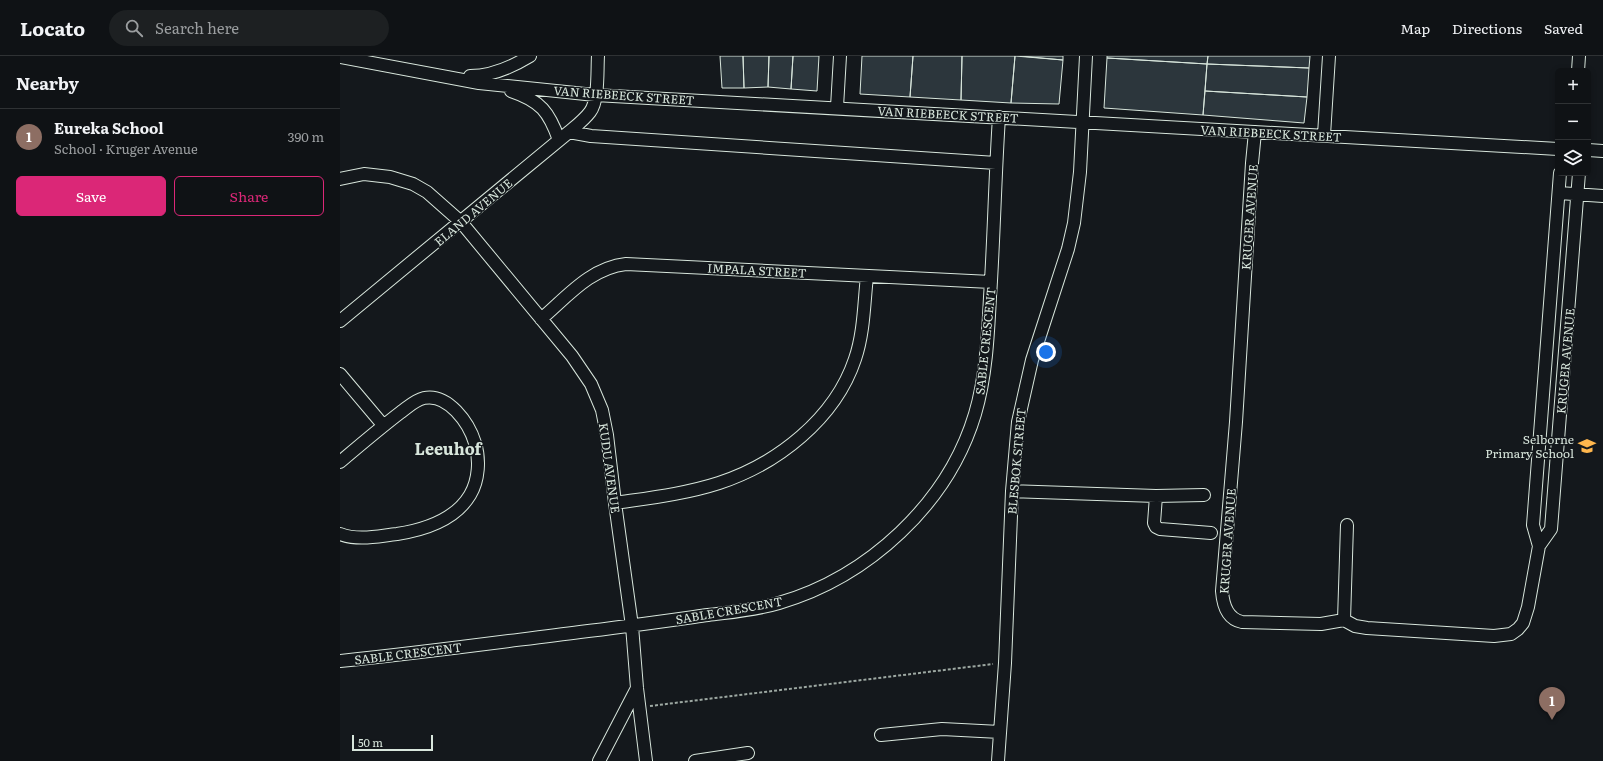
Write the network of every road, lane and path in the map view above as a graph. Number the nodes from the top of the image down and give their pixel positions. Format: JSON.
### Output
{"nodes":[{"id":1,"x":530,"y":56,"type":"edge"},
{"id":2,"x":598,"y":56,"type":"edge"},
{"id":3,"x":840,"y":56,"type":"edge"},
{"id":4,"x":1086,"y":56,"type":"edge"},
{"id":5,"x":1329,"y":56,"type":"edge"},
{"id":6,"x":1579,"y":56,"type":"edge"},
{"id":7,"x":340,"y":57,"type":"edge"},
{"id":8,"x":1578,"y":68,"type":"edge"},
{"id":9,"x":442,"y":77,"type":"junction"},
{"id":10,"x":488,"y":84,"type":"junction"},
{"id":11,"x":595,"y":95,"type":"junction"},
{"id":12,"x":837,"y":108,"type":"junction"},
{"id":13,"x":999,"y":117,"type":"junction"},
{"id":14,"x":1083,"y":122,"type":"junction"},
{"id":15,"x":569,"y":132,"type":"junction"},
{"id":16,"x":1255,"y":132,"type":"junction"},
{"id":17,"x":1324,"y":135,"type":"junction"},
{"id":18,"x":559,"y":140,"type":"junction"},
{"id":19,"x":1555,"y":149,"type":"edge"},
{"id":20,"x":1591,"y":150,"type":"edge"},
{"id":21,"x":1603,"y":151,"type":"edge"},
{"id":22,"x":996,"y":163,"type":"junction"},
{"id":23,"x":1560,"y":176,"type":"edge"},
{"id":24,"x":1579,"y":176,"type":"edge"},
{"id":25,"x":340,"y":179,"type":"edge"},
{"id":26,"x":1559,"y":193,"type":"junction"},
{"id":27,"x":1578,"y":194,"type":"junction"},
{"id":28,"x":1603,"y":196,"type":"edge"},
{"id":29,"x":461,"y":222,"type":"junction"},
{"id":30,"x":867,"y":276,"type":"junction"},
{"id":31,"x":991,"y":282,"type":"junction"},
{"id":32,"x":340,"y":320,"type":"edge"},
{"id":33,"x":541,"y":320,"type":"junction"},
{"id":34,"x":340,"y":374,"type":"edge"},
{"id":35,"x":383,"y":425,"type":"junction"},
{"id":36,"x":340,"y":462,"type":"edge"},
{"id":37,"x":1012,"y":491,"type":"junction"},
{"id":38,"x":1204,"y":495,"type":"dead end"},
{"id":39,"x":1156,"y":496,"type":"junction"},
{"id":40,"x":615,"y":503,"type":"junction"},
{"id":41,"x":1347,"y":524,"type":"dead end"},
{"id":42,"x":1210,"y":533,"type":"dead end"},
{"id":43,"x":340,"y":534,"type":"edge"},
{"id":44,"x":1539,"y":546,"type":"junction"},
{"id":45,"x":1344,"y":620,"type":"junction"},
{"id":46,"x":632,"y":626,"type":"junction"},
{"id":47,"x":340,"y":661,"type":"edge"},
{"id":48,"x":1005,"y":663,"type":"junction"},
{"id":49,"x":637,"y":688,"type":"junction"},
{"id":50,"x":639,"y":707,"type":"junction"},
{"id":51,"x":1000,"y":732,"type":"junction"},
{"id":52,"x":881,"y":735,"type":"dead end"},
{"id":53,"x":748,"y":753,"type":"dead end"},
{"id":54,"x":599,"y":761,"type":"edge"},
{"id":55,"x":646,"y":761,"type":"edge"},
{"id":56,"x":695,"y":761,"type":"edge"},
{"id":57,"x":998,"y":761,"type":"edge"}],
"edges":[{"from":1,"to":9,"type":"street"},
{"from":2,"to":11,"type":"street","name":"ELAND AVENUE"},
{"from":3,"to":12,"type":"street"},
{"from":4,"to":14,"type":"street","name":"BLESBOK STREET"},
{"from":5,"to":17,"type":"street"},
{"from":6,"to":8,"type":"street"},
{"from":7,"to":9,"type":"street","name":"VAN RIEBEECK STREET"},
{"from":9,"to":10,"type":"street","name":"VAN RIEBEECK STREET"},
{"from":10,"to":11,"type":"street","name":"VAN RIEBEECK STREET"},
{"from":10,"to":18,"type":"street"},
{"from":11,"to":12,"type":"street","name":"VAN RIEBEECK STREET"},
{"from":11,"to":15,"type":"street","name":"ELAND AVENUE"},
{"from":12,"to":13,"type":"street","name":"VAN RIEBEECK STREET"},
{"from":13,"to":14,"type":"street","name":"VAN RIEBEECK STREET"},
{"from":13,"to":22,"type":"street","name":"SABLE CRESCENT"},
{"from":14,"to":16,"type":"street","name":"VAN RIEBEECK STREET"},
{"from":14,"to":37,"type":"street","name":"BLESBOK STREET"},
{"from":15,"to":18,"type":"street","name":"ELAND AVENUE"},
{"from":15,"to":22,"type":"street"},
{"from":16,"to":17,"type":"street","name":"VAN RIEBEECK STREET"},
{"from":16,"to":45,"type":"street","name":"KRUGER AVENUE"},
{"from":17,"to":19,"type":"street","name":"VAN RIEBEECK STREET"},
{"from":18,"to":29,"type":"street","name":"ELAND AVENUE"},
{"from":20,"to":21,"type":"street"},
{"from":22,"to":31,"type":"street","name":"SABLE CRESCENT"},
{"from":23,"to":26,"type":"street","name":"KRUGER AVENUE"},
{"from":24,"to":27,"type":"street","name":"KRUGER AVENUE"},
{"from":25,"to":29,"type":"street","name":"KUDU AVENUE"},
{"from":26,"to":27,"type":"street"},
{"from":26,"to":44,"type":"street","name":"KRUGER AVENUE"},
{"from":27,"to":28,"type":"street"},
{"from":27,"to":44,"type":"street","name":"KRUGER AVENUE"},
{"from":29,"to":32,"type":"street","name":"ELAND AVENUE"},
{"from":29,"to":33,"type":"street","name":"KUDU AVENUE"},
{"from":30,"to":31,"type":"street","name":"IMPALA STREET"},
{"from":30,"to":33,"type":"street","name":"IMPALA STREET"},
{"from":30,"to":40,"type":"street"},
{"from":31,"to":46,"type":"street","name":"SABLE CRESCENT"},
{"from":33,"to":40,"type":"street","name":"KUDU AVENUE"},
{"from":34,"to":35,"type":"street"},
{"from":35,"to":36,"type":"street"},
{"from":35,"to":43,"type":"street"},
{"from":37,"to":39,"type":"street"},
{"from":37,"to":48,"type":"street","name":"BLESBOK STREET"},
{"from":38,"to":39,"type":"street"},
{"from":39,"to":42,"type":"street"},
{"from":40,"to":46,"type":"street","name":"KUDU AVENUE"},
{"from":41,"to":45,"type":"street"},
{"from":44,"to":45,"type":"street","name":"KRUGER AVENUE"},
{"from":46,"to":47,"type":"street","name":"SABLE CRESCENT"},
{"from":46,"to":49,"type":"street","name":"KUDU AVENUE"},
{"from":48,"to":50,"type":"path"},
{"from":48,"to":51,"type":"street","name":"BLESBOK STREET"},
{"from":49,"to":50,"type":"street","name":"KUDU AVENUE"},
{"from":49,"to":54,"type":"street"},
{"from":50,"to":55,"type":"street","name":"KUDU AVENUE"},
{"from":51,"to":52,"type":"street"},
{"from":51,"to":57,"type":"street","name":"BLESBOK STREET"},
{"from":53,"to":56,"type":"street"}]}
